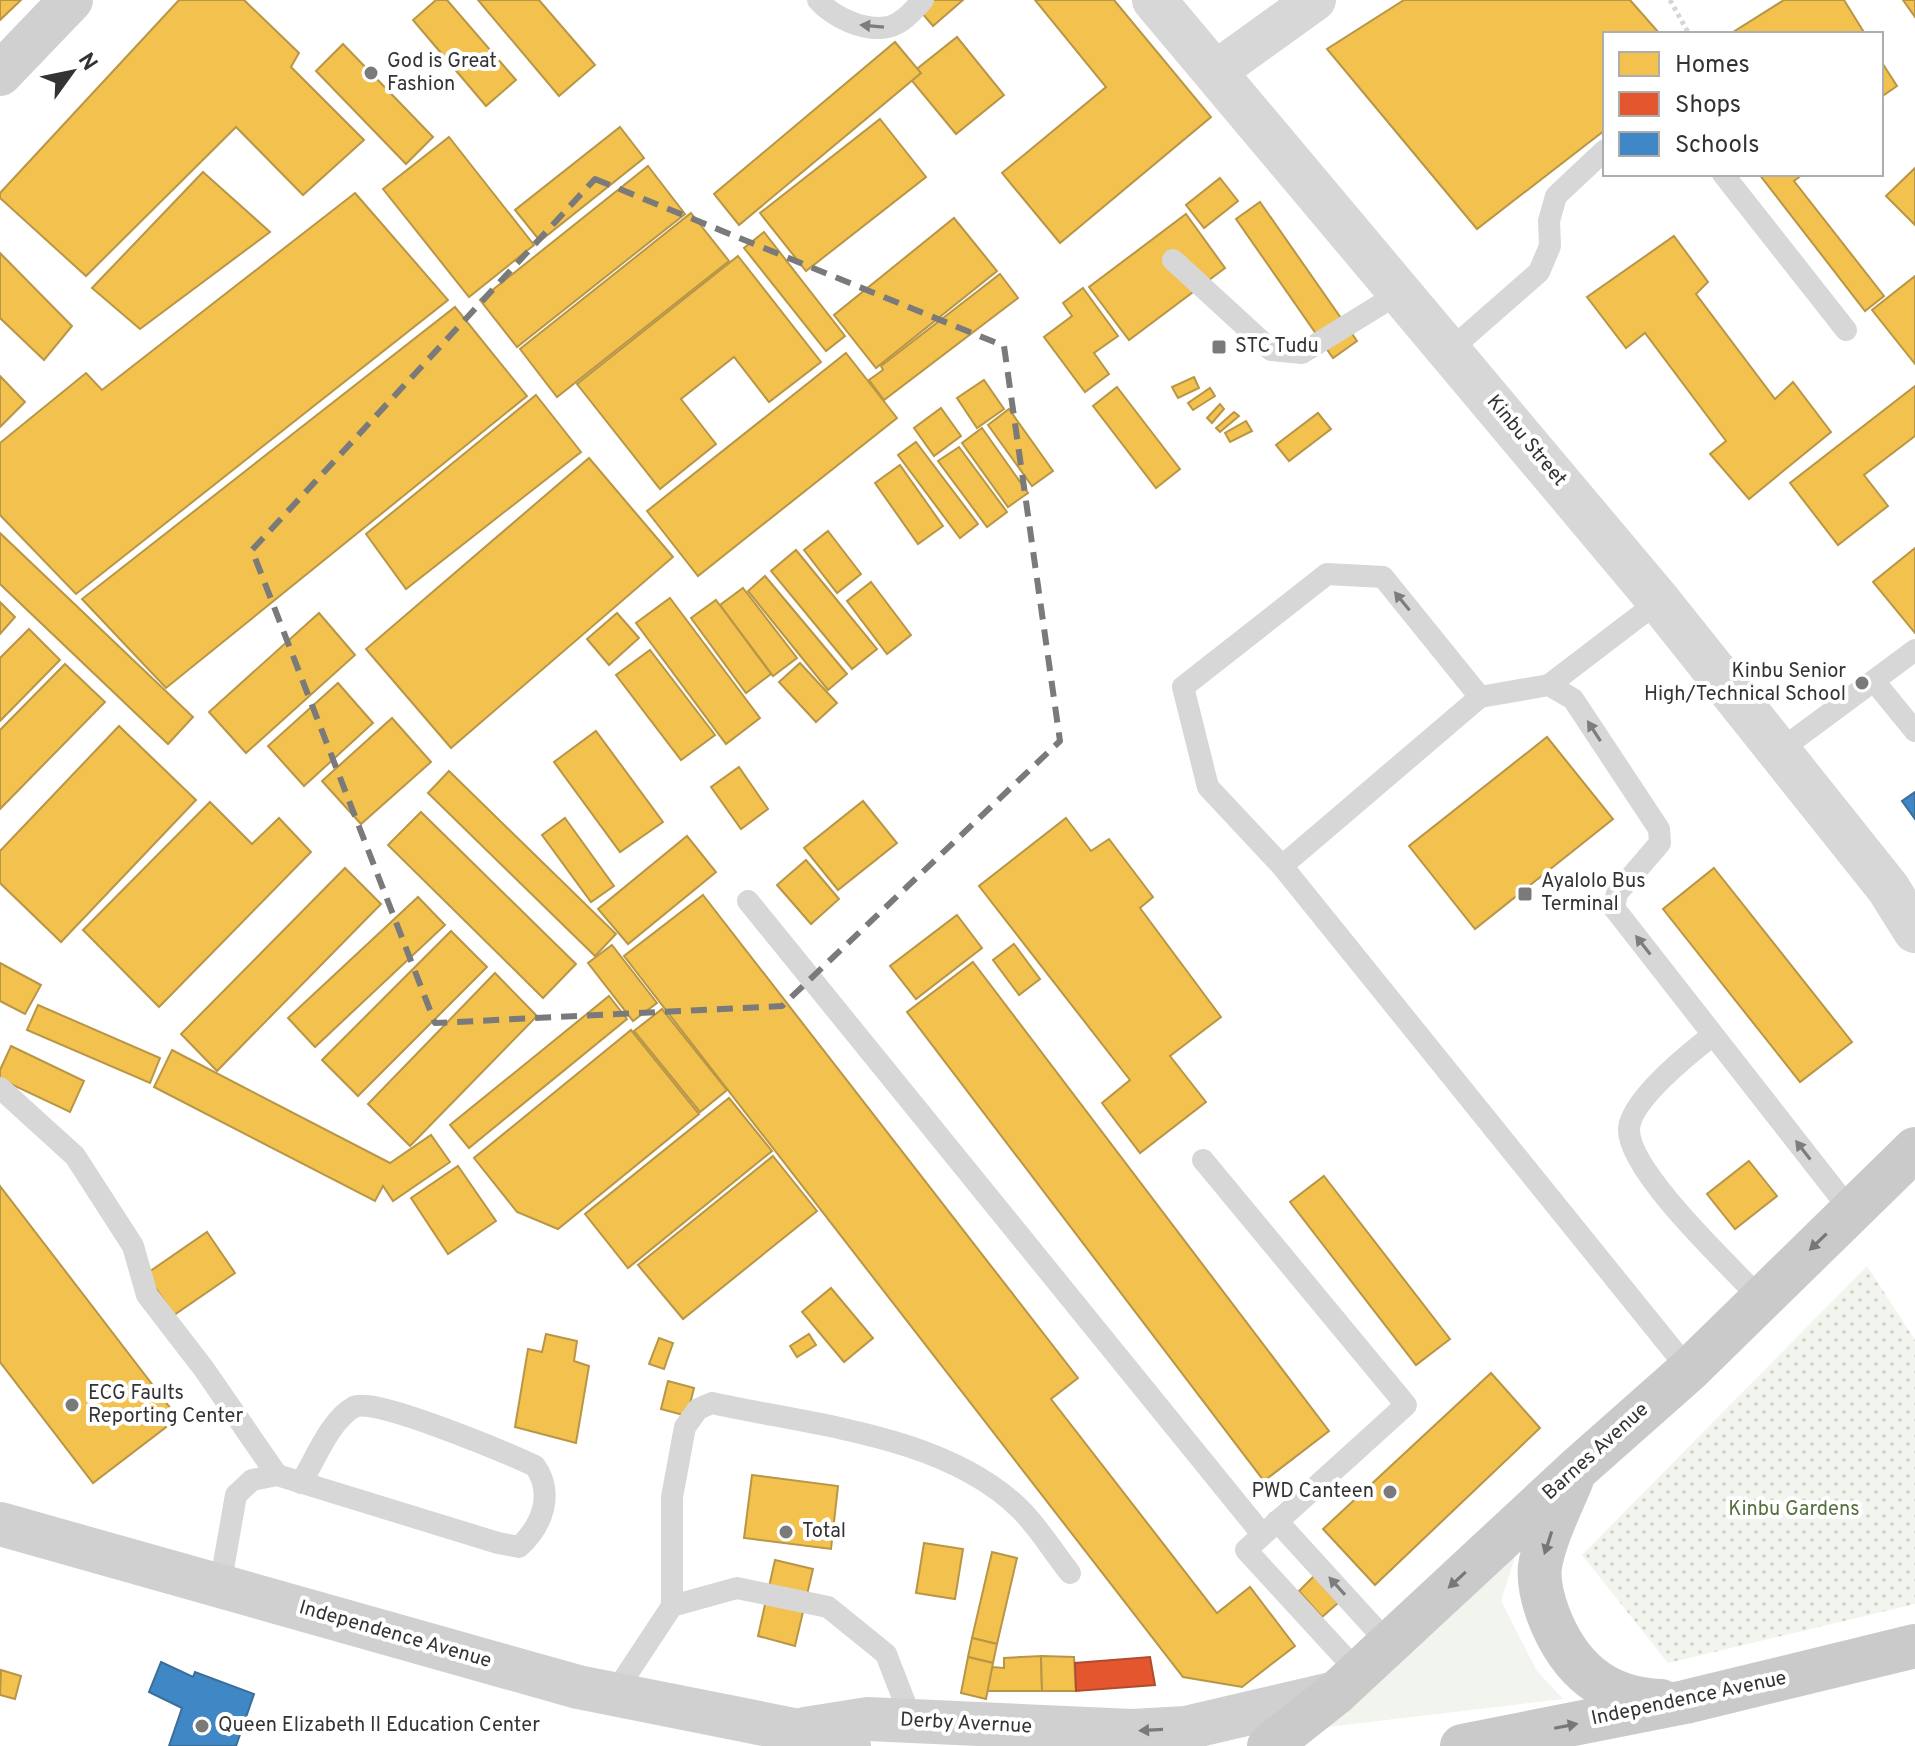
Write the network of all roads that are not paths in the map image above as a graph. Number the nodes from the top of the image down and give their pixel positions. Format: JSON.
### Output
{"nodes":[{"id":1,"x":71,"y":0,"type":"edge"},
{"id":2,"x":818,"y":0,"type":"edge"},
{"id":3,"x":923,"y":0,"type":"edge"},
{"id":4,"x":1154,"y":0,"type":"edge"},
{"id":5,"x":1315,"y":0,"type":"edge"},
{"id":6,"x":1215,"y":72,"type":"junction"},
{"id":7,"x":0,"y":74,"type":"edge"},
{"id":8,"x":1603,"y":152,"type":"edge"},
{"id":9,"x":1725,"y":176,"type":"edge"},
{"id":10,"x":1173,"y":260,"type":"dead end"},
{"id":11,"x":1401,"y":292,"type":"junction"},
{"id":12,"x":1846,"y":330,"type":"dead end"},
{"id":13,"x":1450,"y":350,"type":"junction"},
{"id":14,"x":1659,"y":601,"type":"junction"},
{"id":15,"x":1915,"y":650,"type":"edge"},
{"id":16,"x":1874,"y":681,"type":"junction"},
{"id":17,"x":1549,"y":685,"type":"junction"},
{"id":18,"x":1480,"y":697,"type":"junction"},
{"id":19,"x":1915,"y":731,"type":"edge"},
{"id":20,"x":1779,"y":751,"type":"junction"},
{"id":21,"x":1282,"y":866,"type":"junction"},
{"id":22,"x":748,"y":901,"type":"dead end"},
{"id":23,"x":1902,"y":901,"type":"edge"},
{"id":24,"x":1915,"y":931,"type":"edge"},
{"id":25,"x":1713,"y":1035,"type":"junction"},
{"id":26,"x":0,"y":1088,"type":"edge"},
{"id":27,"x":1915,"y":1149,"type":"edge"},
{"id":28,"x":1203,"y":1160,"type":"dead end"},
{"id":29,"x":1851,"y":1211,"type":"junction"},
{"id":30,"x":1760,"y":1298,"type":"junction"},
{"id":31,"x":1689,"y":1370,"type":"junction"},
{"id":32,"x":1576,"y":1470,"type":"junction"},
{"id":33,"x":277,"y":1475,"type":"junction"},
{"id":34,"x":301,"y":1483,"type":"junction"},
{"id":35,"x":0,"y":1524,"type":"edge"},
{"id":36,"x":1262,"y":1535,"type":"junction"},
{"id":37,"x":1070,"y":1573,"type":"dead end"},
{"id":38,"x":220,"y":1586,"type":"junction"},
{"id":39,"x":672,"y":1606,"type":"junction"},
{"id":40,"x":1915,"y":1646,"type":"edge"},
{"id":41,"x":1361,"y":1670,"type":"junction"},
{"id":42,"x":614,"y":1694,"type":"junction"},
{"id":43,"x":1685,"y":1702,"type":"junction"},
{"id":44,"x":912,"y":1721,"type":"junction"},
{"id":45,"x":794,"y":1730,"type":"junction"},
{"id":46,"x":849,"y":1746,"type":"edge"},
{"id":47,"x":1269,"y":1746,"type":"edge"},
{"id":48,"x":1462,"y":1746,"type":"edge"}],
"edges":[{"from":1,"to":7,"type":"main road"},
{"from":3,"to":2,"type":"lane","one_way":true},
{"from":4,"to":6,"type":"street","name":"Kinbu Street"},
{"from":5,"to":6,"type":"street"},
{"from":6,"to":11,"type":"street","name":"Kinbu Street"},
{"from":8,"to":13,"type":"lane"},
{"from":9,"to":12,"type":"lane"},
{"from":10,"to":11,"type":"lane"},
{"from":11,"to":13,"type":"street","name":"Kinbu Street"},
{"from":13,"to":14,"type":"street","name":"Kinbu Street"},
{"from":14,"to":17,"type":"lane"},
{"from":14,"to":20,"type":"street","name":"Kinbu Street"},
{"from":15,"to":16,"type":"lane"},
{"from":16,"to":19,"type":"lane"},
{"from":16,"to":20,"type":"lane"},
{"from":17,"to":18,"type":"lane"},
{"from":25,"to":17,"type":"lane","one_way":true},
{"from":18,"to":21,"type":"lane"},
{"from":18,"to":21,"type":"lane","one_way":true},
{"from":20,"to":23,"type":"street","name":"Kinbu Street"},
{"from":21,"to":31,"type":"lane"},
{"from":22,"to":36,"type":"lane"},
{"from":23,"to":24,"type":"street","name":"Kinbu Street"},
{"from":29,"to":25,"type":"lane","one_way":true},
{"from":25,"to":30,"type":"lane"},
{"from":26,"to":33,"type":"lane"},
{"from":27,"to":29,"type":"main road","name":"Barnes Avenue"},
{"from":28,"to":36,"type":"lane"},
{"from":29,"to":30,"type":"main road","name":"Barnes Avenue","one_way":true},
{"from":30,"to":31,"type":"main road","name":"Barnes Avenue"},
{"from":31,"to":32,"type":"main road","name":"Barnes Avenue"},
{"from":32,"to":41,"type":"main road","name":"Barnes Avenue","one_way":true},
{"from":32,"to":43,"type":"main road","one_way":true},
{"from":33,"to":34,"type":"lane"},
{"from":33,"to":38,"type":"lane"},
{"from":34,"to":34,"type":"lane"},
{"from":35,"to":38,"type":"main road","name":"Independence Avenue"},
{"from":41,"to":36,"type":"lane","one_way":true},
{"from":36,"to":41,"type":"lane"},
{"from":37,"to":39,"type":"lane"},
{"from":38,"to":42,"type":"main road","name":"Independence Avenue"},
{"from":39,"to":42,"type":"lane"},
{"from":39,"to":44,"type":"lane"},
{"from":40,"to":43,"type":"main road","name":"Independence Avenue"},
{"from":41,"to":44,"type":"main road","name":"Derby Avernue","one_way":true},
{"from":41,"to":47,"type":"main road","name":"Barnes Avenue"},
{"from":42,"to":45,"type":"main road","name":"Independence Avenue"},
{"from":48,"to":43,"type":"main road","name":"Independence Avenue","one_way":true},
{"from":44,"to":45,"type":"main road","name":"Derby Avernue"},
{"from":45,"to":46,"type":"main road"}]}
